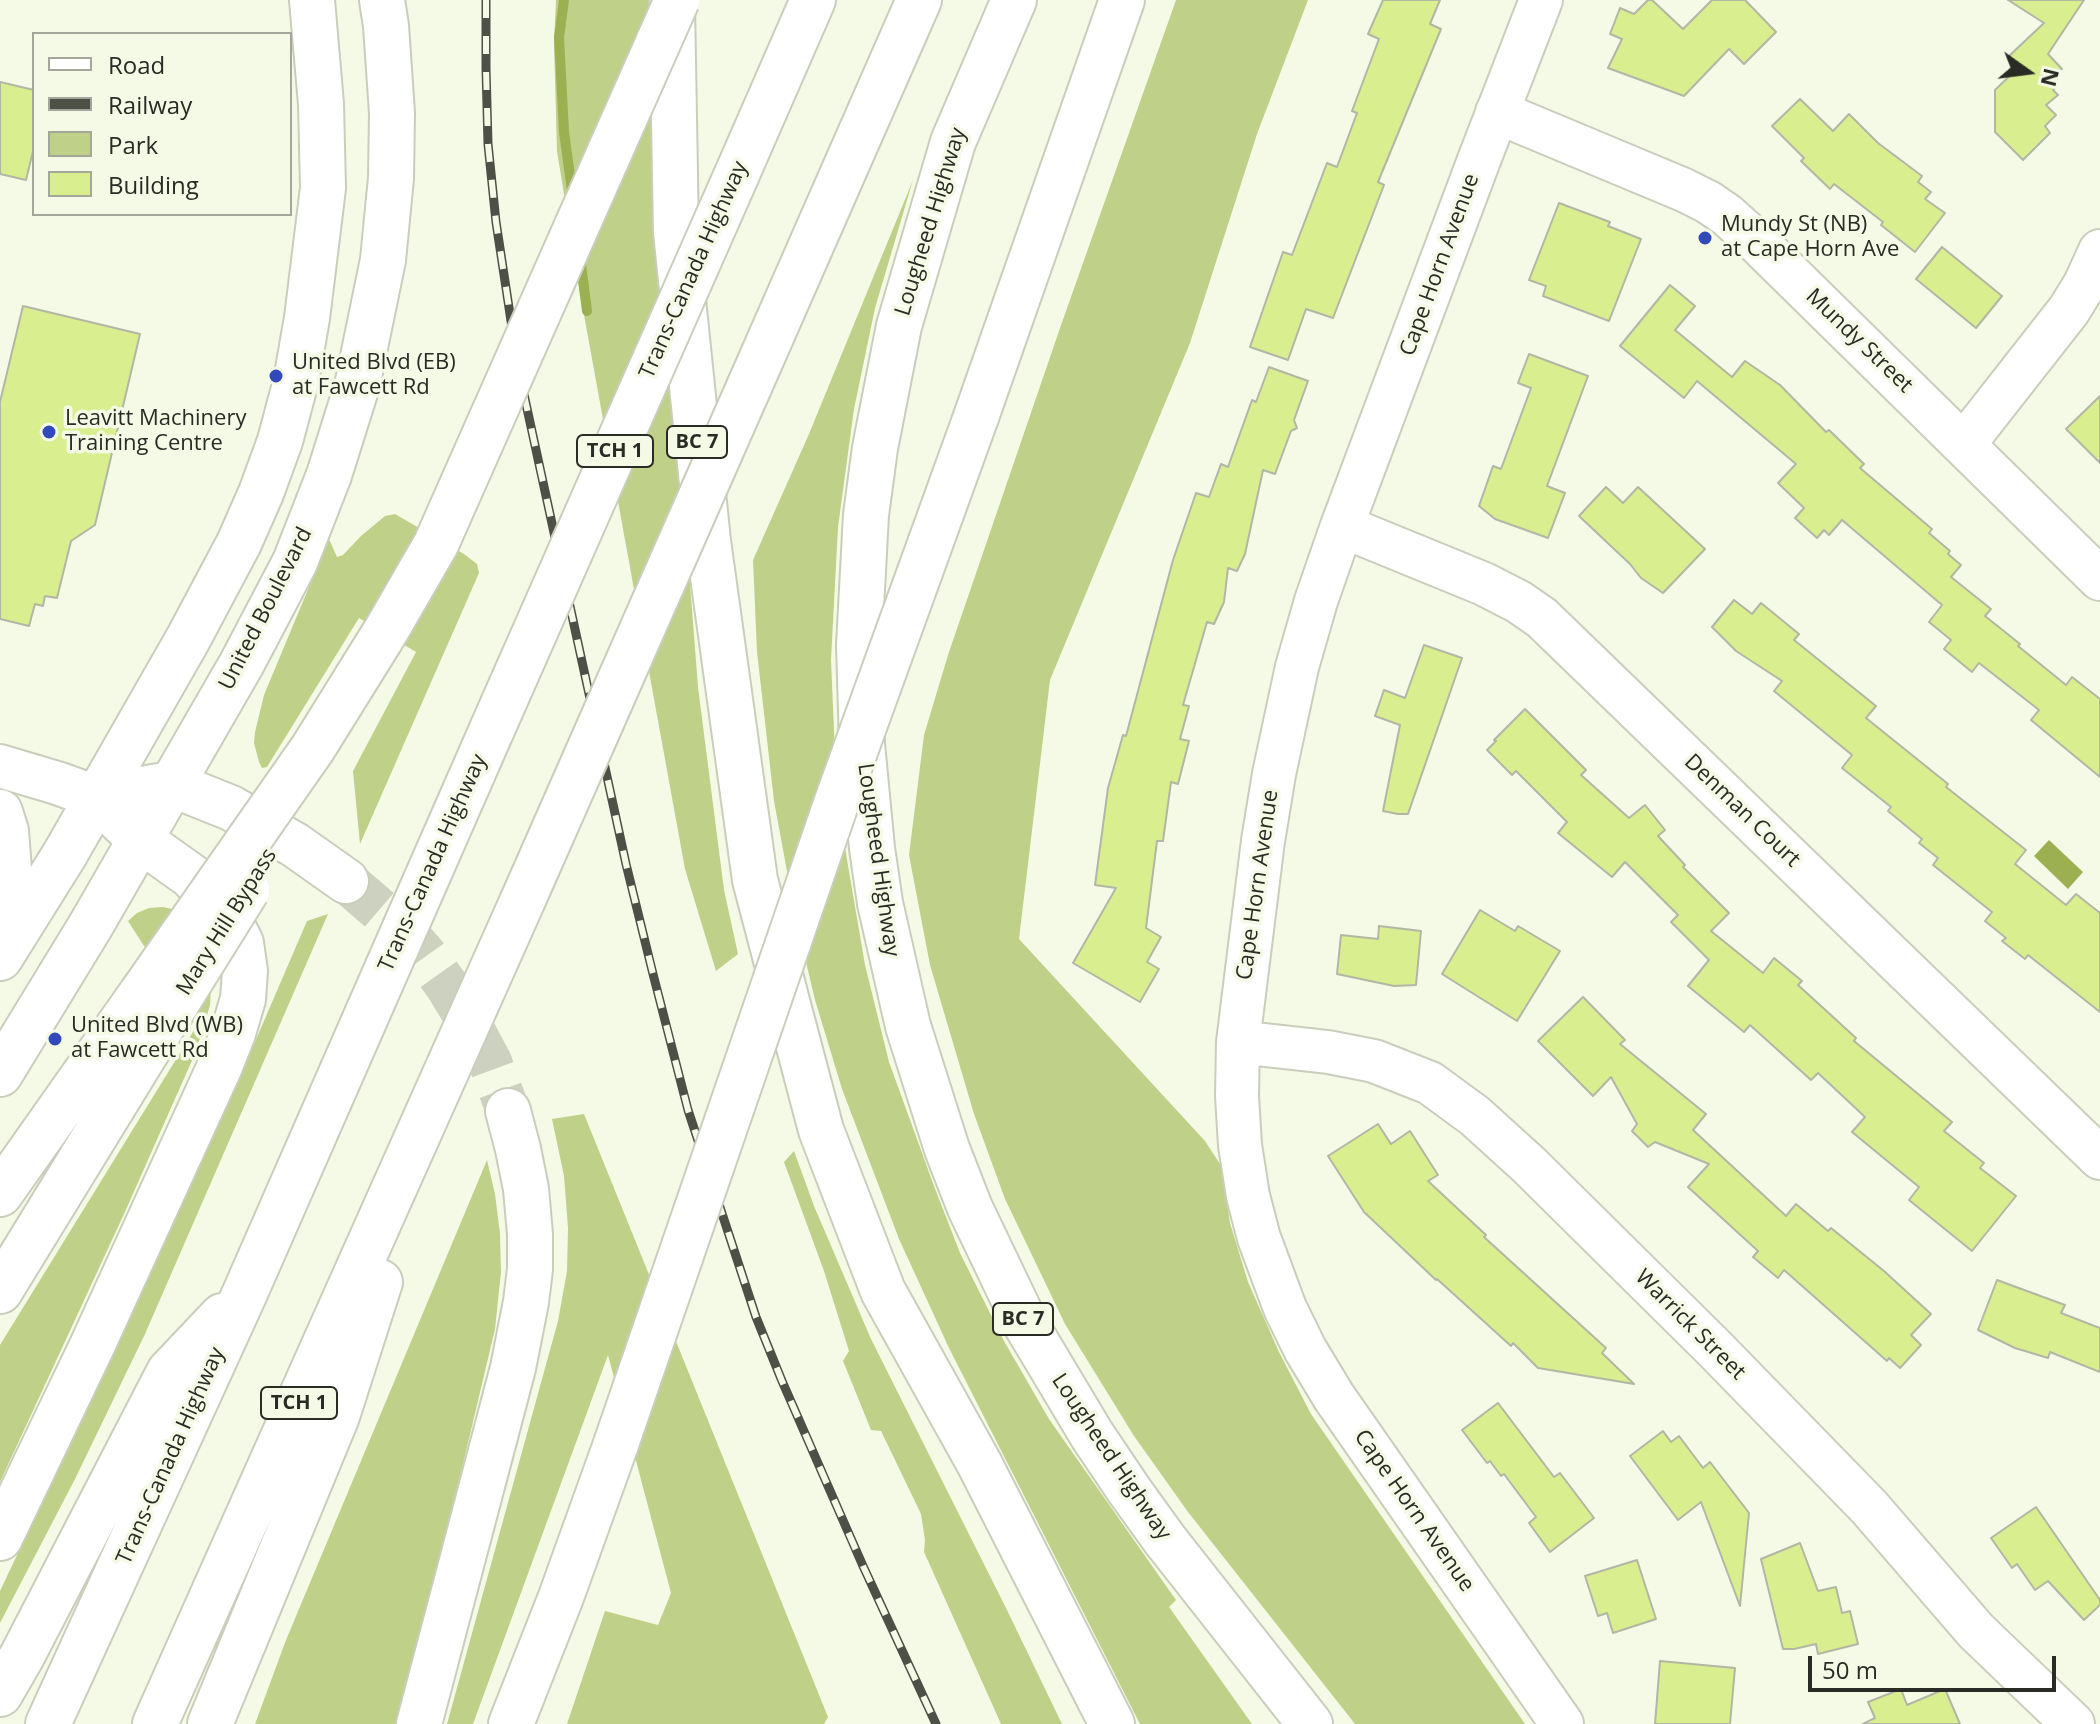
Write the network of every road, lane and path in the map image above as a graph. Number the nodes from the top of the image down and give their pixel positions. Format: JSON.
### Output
{"nodes":[{"id":1,"x":312,"y":0,"type":"edge"},
{"id":2,"x":382,"y":0,"type":"edge"},
{"id":3,"x":674,"y":0,"type":"edge"},
{"id":4,"x":813,"y":0,"type":"edge"},
{"id":5,"x":919,"y":0,"type":"edge"},
{"id":6,"x":1014,"y":0,"type":"edge"},
{"id":7,"x":1122,"y":0,"type":"edge"},
{"id":8,"x":1541,"y":0,"type":"edge"},
{"id":9,"x":1497,"y":112,"type":"junction"},
{"id":10,"x":2100,"y":251,"type":"edge"},
{"id":11,"x":1964,"y":444,"type":"junction"},
{"id":12,"x":1342,"y":526,"type":"junction"},
{"id":13,"x":2100,"y":579,"type":"edge"},
{"id":14,"x":0,"y":766,"type":"edge"},
{"id":15,"x":171,"y":784,"type":"junction"},
{"id":16,"x":96,"y":797,"type":"junction"},
{"id":17,"x":0,"y":812,"type":"edge"},
{"id":18,"x":139,"y":839,"type":"junction"},
{"id":19,"x":346,"y":881,"type":"tunnel mouth"},
{"id":20,"x":7,"y":946,"type":"edge"},
{"id":21,"x":156,"y":1003,"type":"junction"},
{"id":22,"x":1238,"y":1042,"type":"junction"},
{"id":23,"x":0,"y":1074,"type":"edge"},
{"id":24,"x":443,"y":1081,"type":"junction"},
{"id":25,"x":508,"y":1111,"type":"tunnel mouth"},
{"id":26,"x":2100,"y":1158,"type":"edge"},
{"id":27,"x":0,"y":1194,"type":"edge"},
{"id":28,"x":0,"y":1291,"type":"edge"},
{"id":29,"x":244,"y":1295,"type":"junction"},
{"id":30,"x":0,"y":1538,"type":"edge"},
{"id":31,"x":561,"y":1597,"type":"junction"},
{"id":32,"x":0,"y":1694,"type":"edge"},
{"id":33,"x":48,"y":1724,"type":"edge"},
{"id":34,"x":155,"y":1724,"type":"edge"},
{"id":35,"x":210,"y":1724,"type":"edge"},
{"id":36,"x":419,"y":1724,"type":"edge"},
{"id":37,"x":511,"y":1724,"type":"edge"},
{"id":38,"x":529,"y":1724,"type":"edge"},
{"id":39,"x":1112,"y":1724,"type":"edge"},
{"id":40,"x":1310,"y":1724,"type":"edge"},
{"id":41,"x":1562,"y":1724,"type":"edge"},
{"id":42,"x":2073,"y":1724,"type":"edge"}],
"edges":[{"from":1,"to":16,"type":"main road"},
{"from":2,"to":15,"type":"main road","name":"United Boulevard"},
{"from":3,"to":21,"type":"main road","name":"Mary Hill Bypass","bridge":true},
{"from":3,"to":39,"type":"main road","number":"BC 7"},
{"from":4,"to":29,"type":"main road","name":"Trans-Canada Highway","number":"TCH 1","bridge":true},
{"from":5,"to":24,"type":"main road","number":"TCH 1","bridge":true},
{"from":6,"to":40,"type":"main road","name":"Lougheed Highway","number":"BC 7"},
{"from":7,"to":31,"type":"main road","bridge":true},
{"from":8,"to":9,"type":"street","name":"Cape Horn Avenue"},
{"from":9,"to":11,"type":"street","name":"Mundy Street"},
{"from":9,"to":12,"type":"street","name":"Cape Horn Avenue"},
{"from":10,"to":11,"type":"street"},
{"from":11,"to":13,"type":"street","name":"Mundy Street"},
{"from":12,"to":22,"type":"street","name":"Cape Horn Avenue"},
{"from":12,"to":26,"type":"street","name":"Denman Court"},
{"from":14,"to":16,"type":"street"},
{"from":15,"to":16,"type":"main road"},
{"from":15,"to":18,"type":"main road","name":"United Boulevard"},
{"from":15,"to":19,"type":"main road"},
{"from":16,"to":18,"type":"main road"},
{"from":16,"to":20,"type":"main road"},
{"from":17,"to":20,"type":"main road"},
{"from":18,"to":23,"type":"main road","name":"United Boulevard"},
{"from":18,"to":30,"type":"main road"},
{"from":21,"to":27,"type":"main road"},
{"from":21,"to":28,"type":"main road","name":"Mary Hill Bypass"},
{"from":22,"to":41,"type":"street","name":"Cape Horn Avenue"},
{"from":22,"to":42,"type":"street","name":"Warrick Street"},
{"from":24,"to":34,"type":"main road","number":"TCH 1"},
{"from":24,"to":35,"type":"main road"},
{"from":25,"to":36,"type":"main road"},
{"from":29,"to":32,"type":"main road"},
{"from":29,"to":33,"type":"main road","name":"Trans-Canada Highway","number":"TCH 1"},
{"from":31,"to":37,"type":"main road"},
{"from":31,"to":38,"type":"main road"}]}
